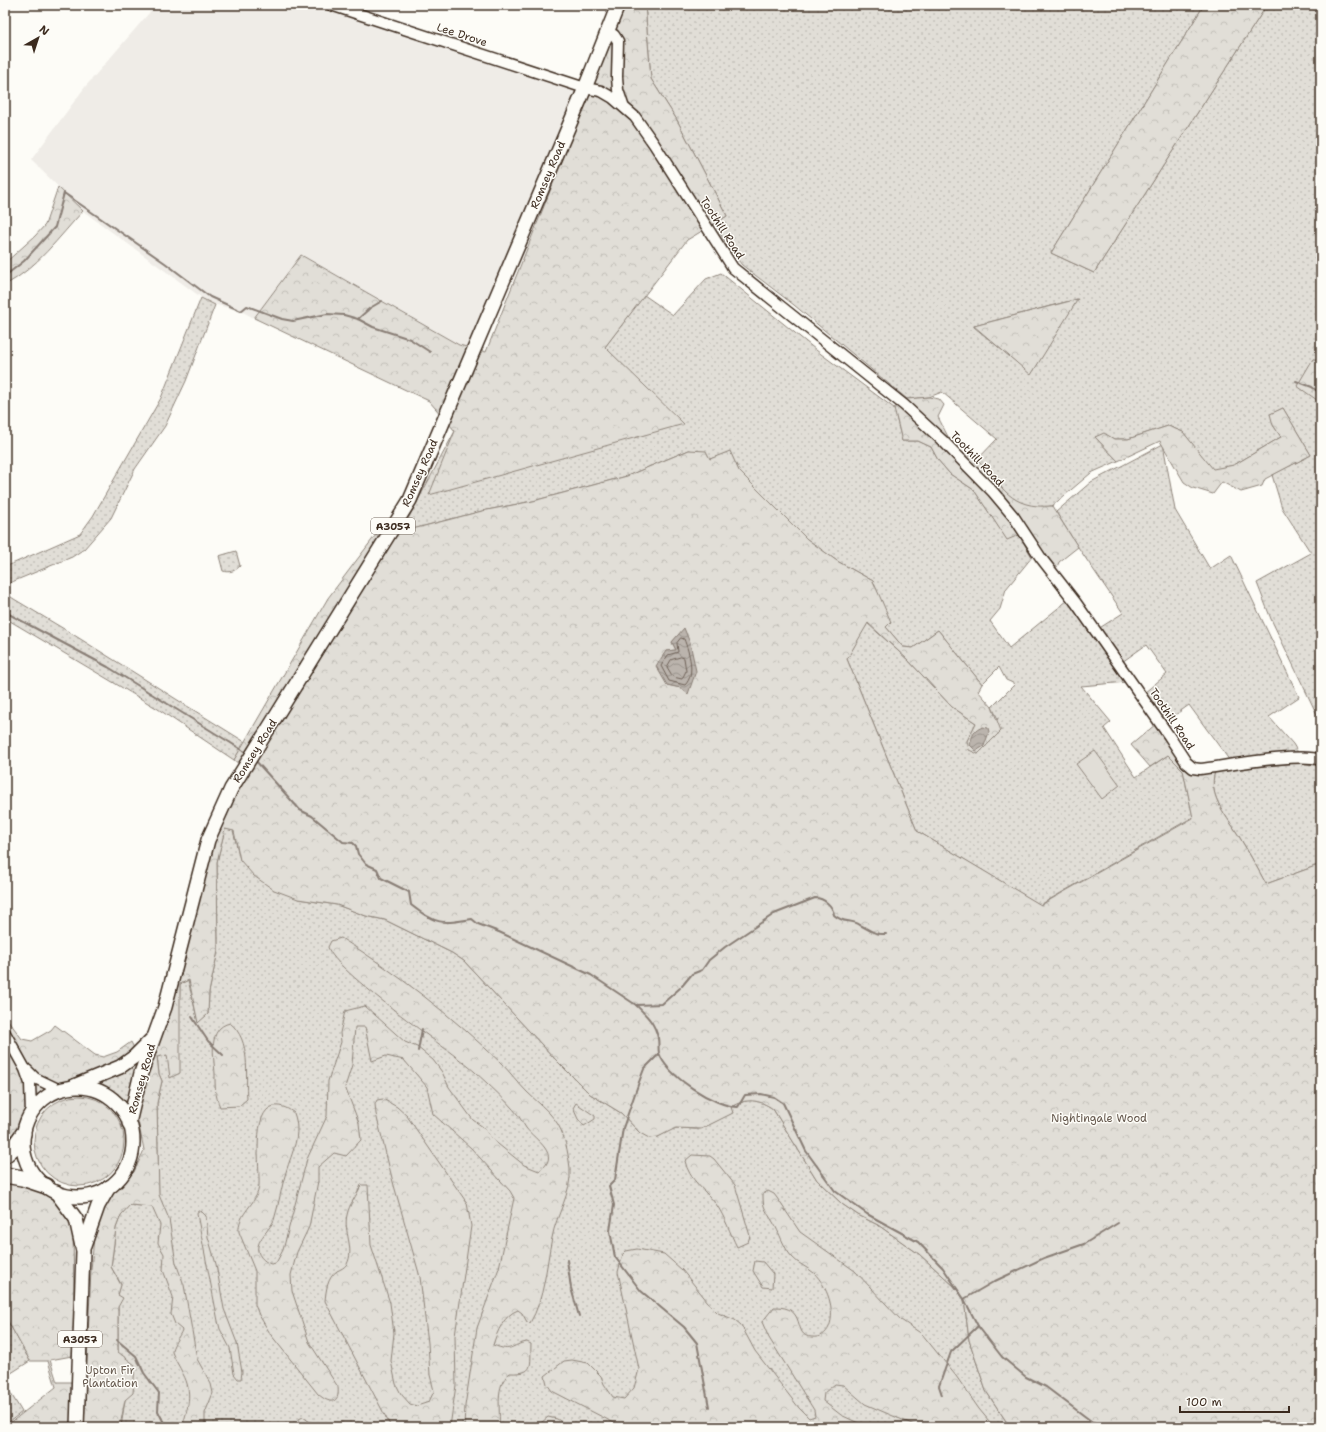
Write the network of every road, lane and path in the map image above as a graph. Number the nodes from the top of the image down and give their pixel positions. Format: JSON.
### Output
{"nodes":[{"id":1,"x":331,"y":5,"type":"edge"},
{"id":2,"x":618,"y":5,"type":"edge"},
{"id":3,"x":607,"y":31,"type":"junction"},
{"id":4,"x":585,"y":88,"type":"junction"},
{"id":5,"x":623,"y":105,"type":"junction"},
{"id":6,"x":1321,"y":760,"type":"edge"},
{"id":7,"x":5,"y":1033,"type":"edge"},
{"id":8,"x":155,"y":1036,"type":"junction"},
{"id":9,"x":25,"y":1068,"type":"junction"},
{"id":10,"x":66,"y":1088,"type":"junction"},
{"id":11,"x":31,"y":1114,"type":"junction"},
{"id":12,"x":129,"y":1123,"type":"junction"},
{"id":13,"x":23,"y":1134,"type":"junction"},
{"id":14,"x":5,"y":1155,"type":"edge"},
{"id":15,"x":5,"y":1175,"type":"edge"},
{"id":16,"x":109,"y":1187,"type":"junction"},
{"id":17,"x":51,"y":1189,"type":"junction"},
{"id":18,"x":83,"y":1251,"type":"junction"},
{"id":19,"x":77,"y":1427,"type":"edge"}],
"edges":[{"from":1,"to":4,"type":"street","name":"Lee Drove"},
{"from":2,"to":3,"type":"main road","name":"Romsey Road","number":"A3057"},
{"from":3,"to":4,"type":"main road","name":"Romsey Road","number":"A3057"},
{"from":3,"to":5,"type":"street","name":"Toothill Road"},
{"from":4,"to":5,"type":"street","name":"Toothill Road"},
{"from":4,"to":8,"type":"main road","name":"Romsey Road","number":"A3057"},
{"from":5,"to":6,"type":"street","name":"Toothill Road"},
{"from":7,"to":9,"type":"street"},
{"from":8,"to":10,"type":"main road","name":"Romsey Road","number":"A3057"},
{"from":8,"to":12,"type":"main road","name":"Romsey Road","number":"A3057"},
{"from":9,"to":10,"type":"street"},
{"from":9,"to":11,"type":"street"},
{"from":10,"to":11,"type":"main road"},
{"from":10,"to":12,"type":"main road"},
{"from":11,"to":13,"type":"main road"},
{"from":12,"to":16,"type":"main road"},
{"from":13,"to":14,"type":"highway"},
{"from":13,"to":17,"type":"main road"},
{"from":15,"to":17,"type":"highway"},
{"from":16,"to":17,"type":"main road"},
{"from":16,"to":18,"type":"main road","number":"A3057"},
{"from":17,"to":18,"type":"main road","number":"A3057"},
{"from":18,"to":19,"type":"main road","number":"A3057"}]}
